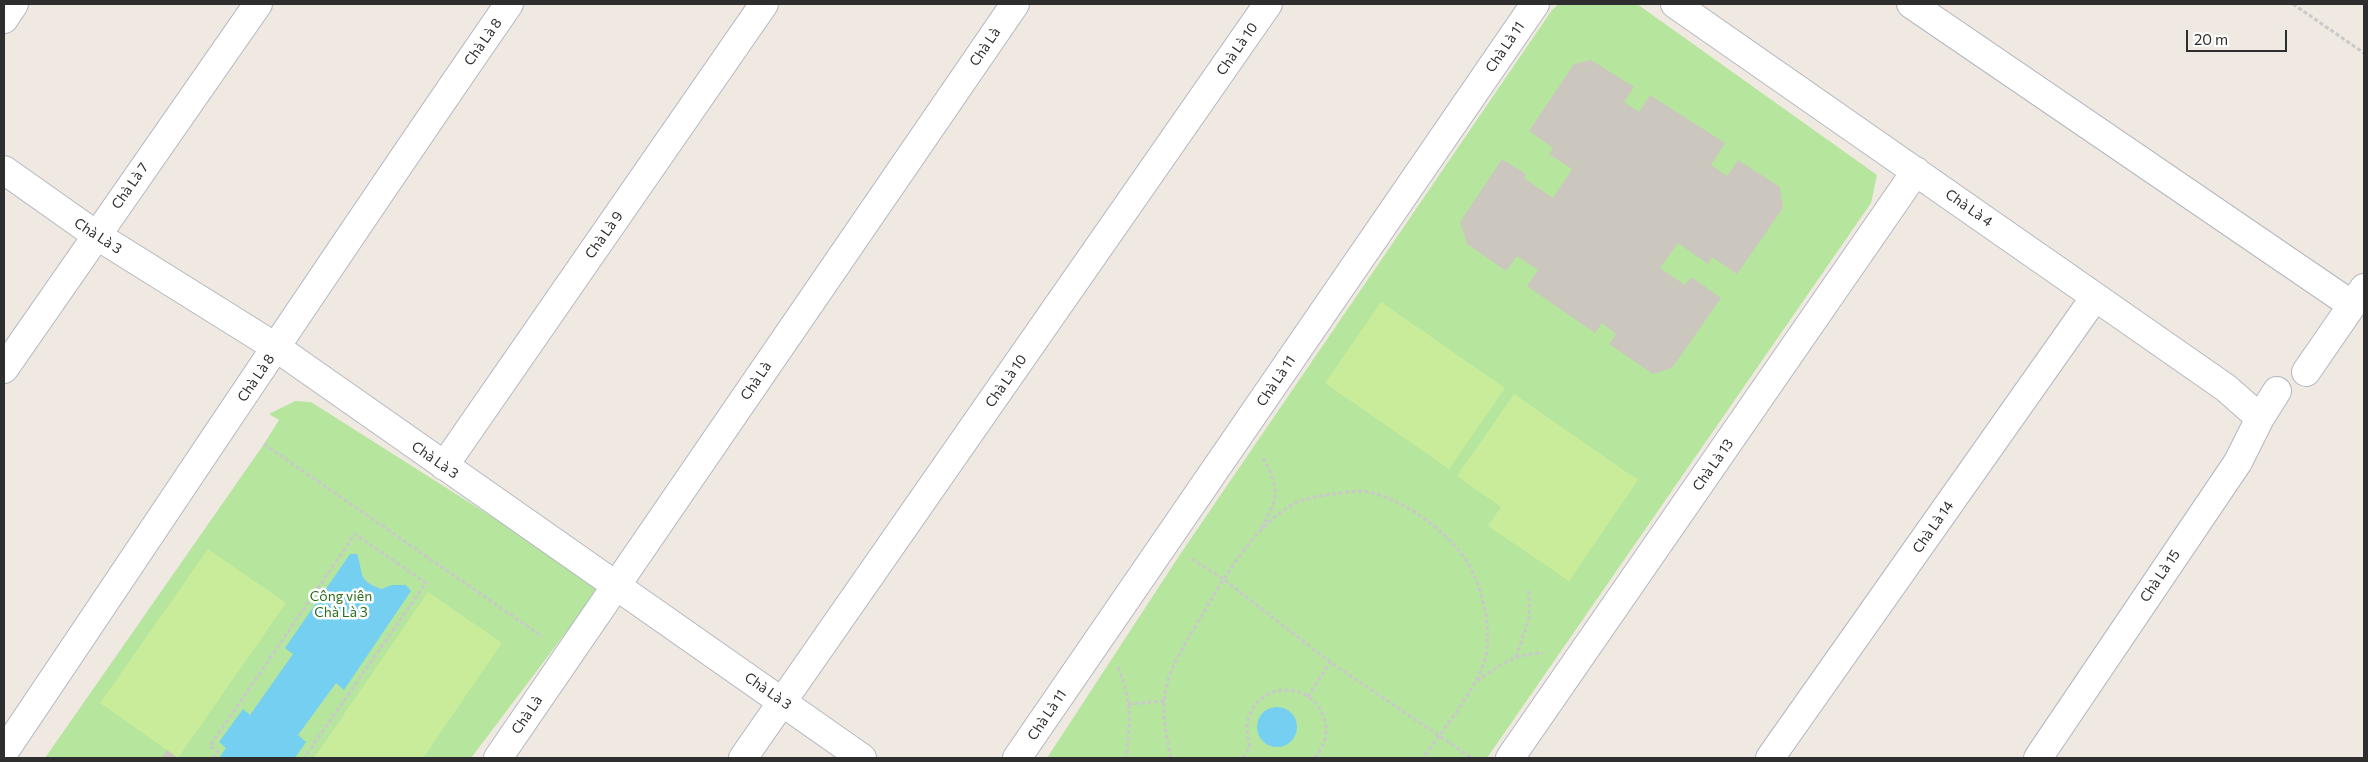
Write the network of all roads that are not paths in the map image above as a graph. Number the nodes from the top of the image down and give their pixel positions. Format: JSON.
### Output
{"nodes":[{"id":1,"x":14,"y":4,"type":"edge"},
{"id":2,"x":258,"y":4,"type":"edge"},
{"id":3,"x":509,"y":4,"type":"edge"},
{"id":4,"x":764,"y":4,"type":"edge"},
{"id":5,"x":1015,"y":4,"type":"edge"},
{"id":6,"x":1268,"y":4,"type":"edge"},
{"id":7,"x":1535,"y":4,"type":"edge"},
{"id":8,"x":1675,"y":4,"type":"edge"},
{"id":9,"x":1911,"y":4,"type":"edge"},
{"id":10,"x":4,"y":19,"type":"edge"},
{"id":11,"x":4,"y":170,"type":"edge"},
{"id":12,"x":1916,"y":171,"type":"junction"},
{"id":13,"x":96,"y":235,"type":"junction"},
{"id":14,"x":2358,"y":296,"type":"edge"},
{"id":15,"x":2095,"y":297,"type":"junction"},
{"id":16,"x":277,"y":348,"type":"junction"},
{"id":17,"x":4,"y":369,"type":"edge"},
{"id":18,"x":2306,"y":372,"type":"dead end"},
{"id":19,"x":2277,"y":391,"type":"dead end"},
{"id":20,"x":2260,"y":418,"type":"junction"},
{"id":21,"x":444,"y":466,"type":"junction"},
{"id":22,"x":615,"y":585,"type":"junction"},
{"id":23,"x":782,"y":701,"type":"junction"},
{"id":24,"x":4,"y":752,"type":"edge"},
{"id":25,"x":498,"y":758,"type":"edge"},
{"id":26,"x":743,"y":758,"type":"edge"},
{"id":27,"x":862,"y":758,"type":"edge"},
{"id":28,"x":1017,"y":758,"type":"edge"},
{"id":29,"x":1510,"y":758,"type":"edge"},
{"id":30,"x":1770,"y":758,"type":"edge"},
{"id":31,"x":2038,"y":758,"type":"edge"}],
"edges":[{"from":1,"to":10,"type":"street"},
{"from":2,"to":13,"type":"street","name":"Chà Là 7"},
{"from":3,"to":16,"type":"street","name":"Chà Là 8"},
{"from":4,"to":21,"type":"street","name":"Chà Là 9"},
{"from":5,"to":22,"type":"street","name":"Chà Là"},
{"from":6,"to":23,"type":"street","name":"Chà Là 10"},
{"from":7,"to":28,"type":"street","name":"Chà Là 11"},
{"from":8,"to":12,"type":"street","name":"Chà Là 4"},
{"from":9,"to":14,"type":"street"},
{"from":11,"to":13,"type":"street","name":"Chà Là 3"},
{"from":12,"to":15,"type":"street","name":"Chà Là 4"},
{"from":12,"to":29,"type":"street","name":"Chà Là 13"},
{"from":13,"to":16,"type":"street","name":"Chà Là 3"},
{"from":13,"to":17,"type":"street","name":"Chà Là 7"},
{"from":14,"to":18,"type":"street"},
{"from":15,"to":20,"type":"street","name":"Chà Là 4"},
{"from":15,"to":30,"type":"street","name":"Chà Là 14"},
{"from":16,"to":21,"type":"street","name":"Chà Là 3"},
{"from":16,"to":24,"type":"street","name":"Chà Là 8"},
{"from":19,"to":20,"type":"street","name":"Chà Là 15"},
{"from":20,"to":31,"type":"street","name":"Chà Là 15"},
{"from":21,"to":22,"type":"street","name":"Chà Là 3"},
{"from":22,"to":23,"type":"street","name":"Chà Là 3"},
{"from":22,"to":25,"type":"street","name":"Chà Là"},
{"from":23,"to":26,"type":"street","name":"Chà Là 10"},
{"from":23,"to":27,"type":"street","name":"Chà Là 3"}]}
